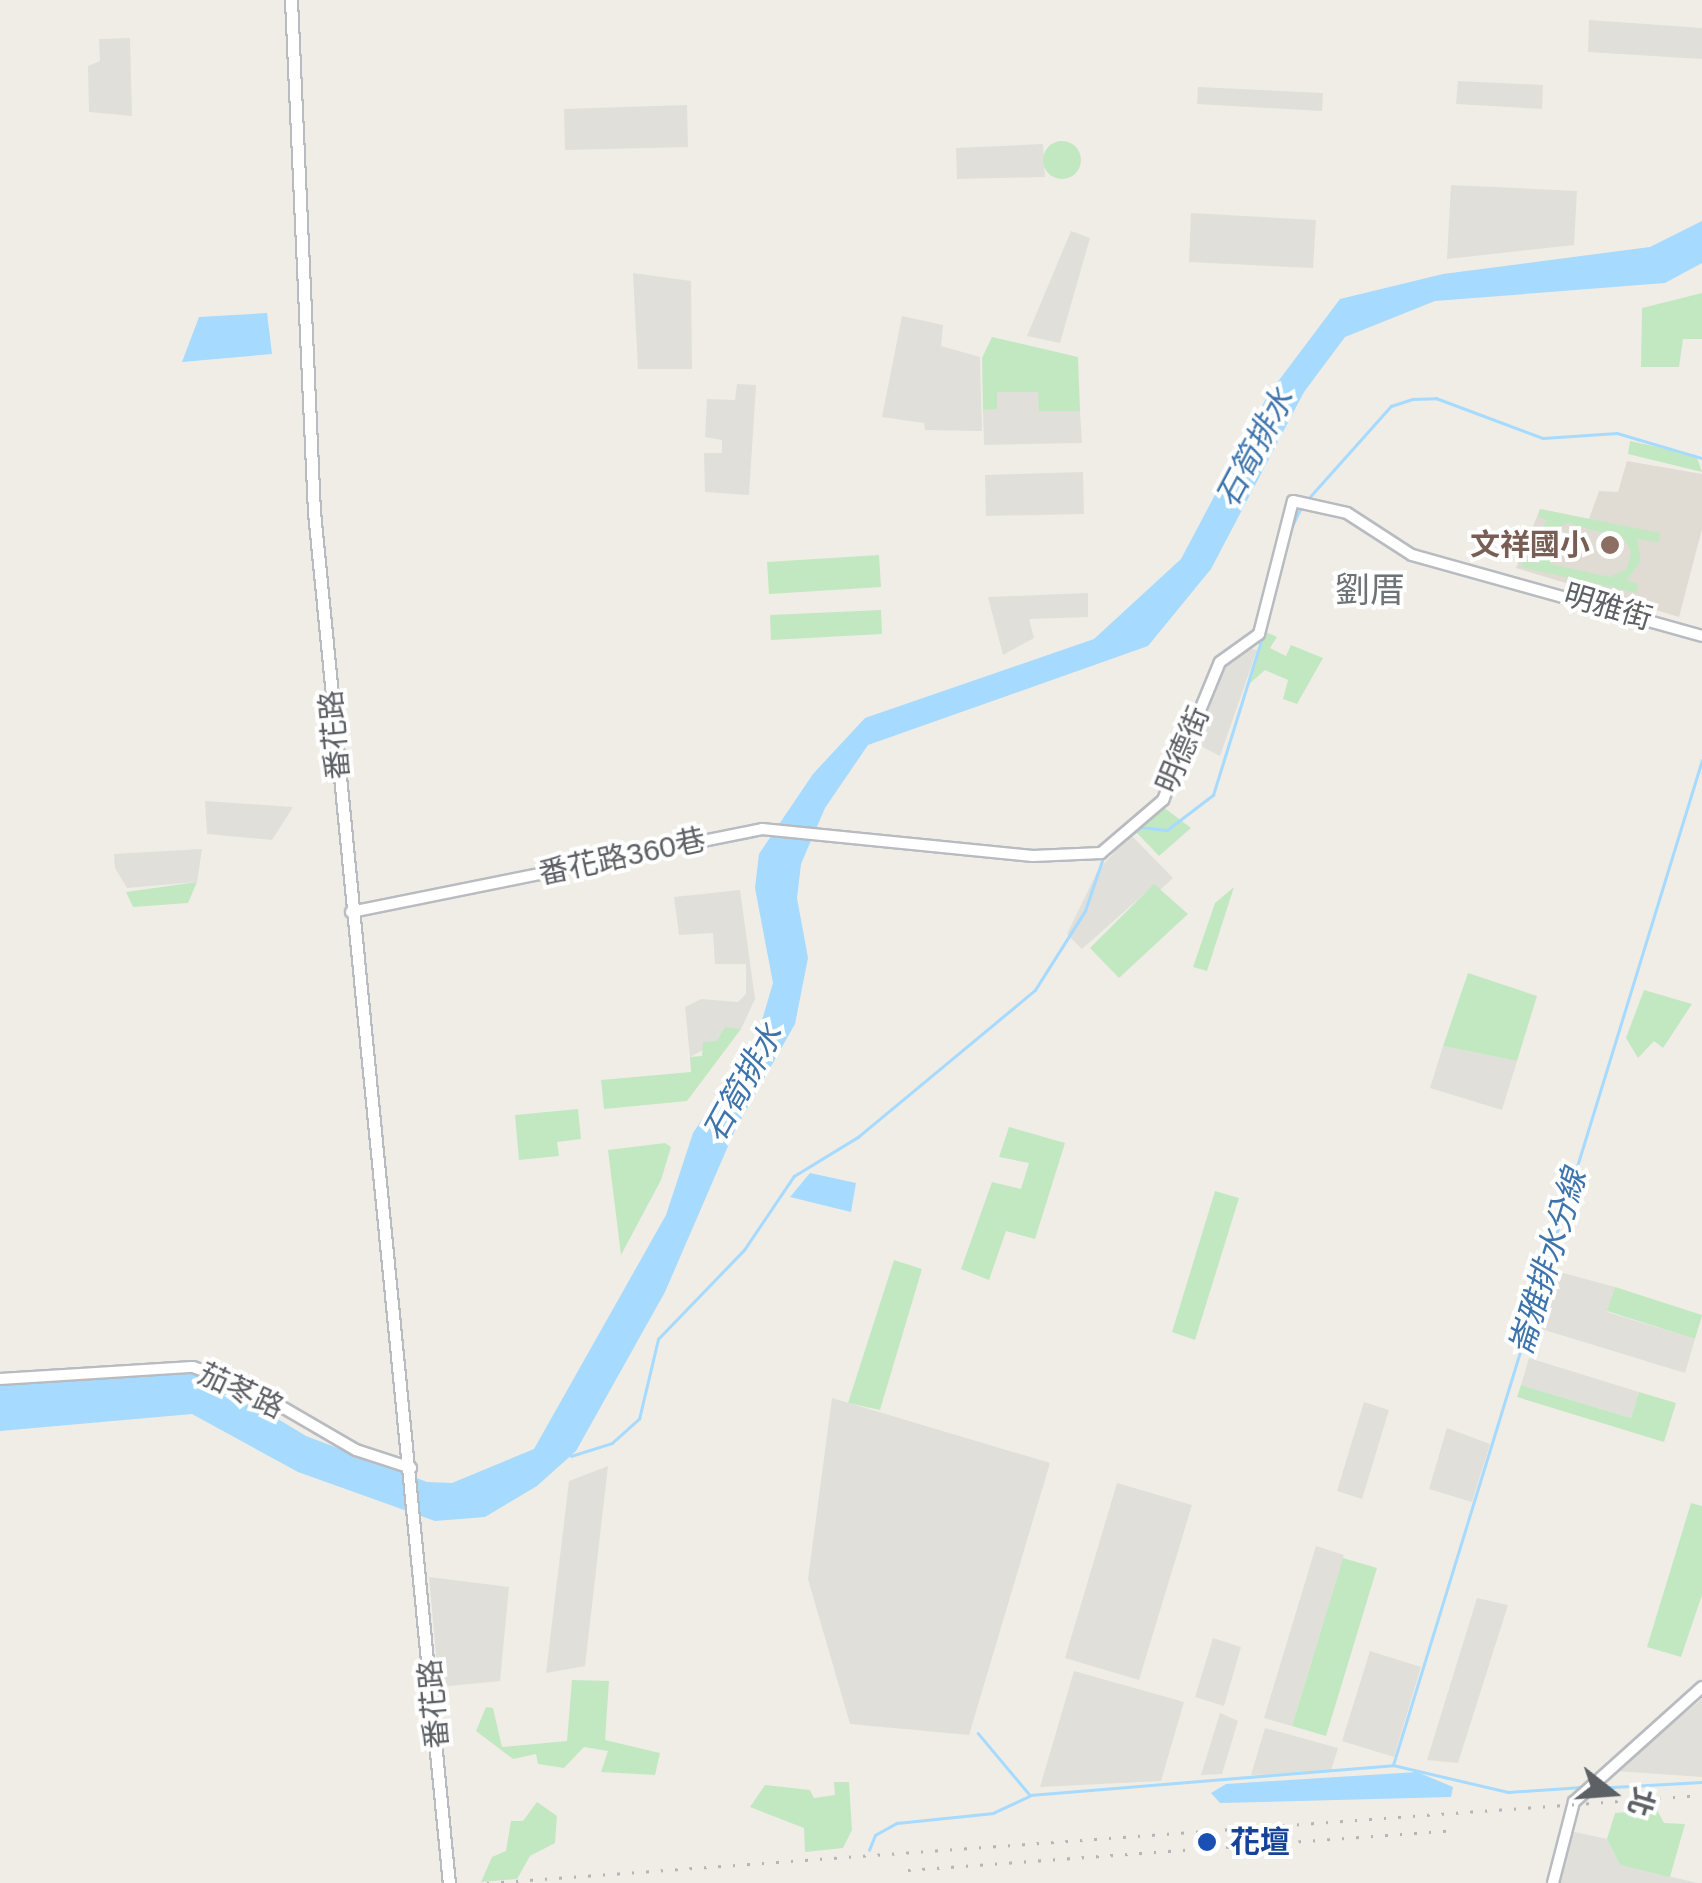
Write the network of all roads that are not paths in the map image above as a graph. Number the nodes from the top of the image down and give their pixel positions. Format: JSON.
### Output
{"nodes":[{"id":1,"x":290,"y":0,"type":"edge"},
{"id":2,"x":1293,"y":501,"type":"joint"},
{"id":3,"x":1702,"y":636,"type":"edge"},
{"id":4,"x":894,"y":844,"type":"joint"},
{"id":5,"x":351,"y":912,"type":"junction"},
{"id":6,"x":0,"y":1379,"type":"edge"},
{"id":7,"x":411,"y":1468,"type":"junction"},
{"id":8,"x":1702,"y":1687,"type":"edge"},
{"id":9,"x":448,"y":1883,"type":"edge"},
{"id":10,"x":1553,"y":1883,"type":"edge"}],
"edges":[{"from":1,"to":5,"type":"main road","name":"番花路"},
{"from":2,"to":3,"type":"street","name":"明雅街"},
{"from":2,"to":4,"type":"street","name":"明德街"},
{"from":4,"to":5,"type":"street","name":"番花路360巷"},
{"from":5,"to":7,"type":"main road","name":"番花路"},
{"from":6,"to":7,"type":"street","name":"茄苳路"},
{"from":7,"to":9,"type":"main road","name":"番花路"},
{"from":8,"to":10,"type":"street"}]}
